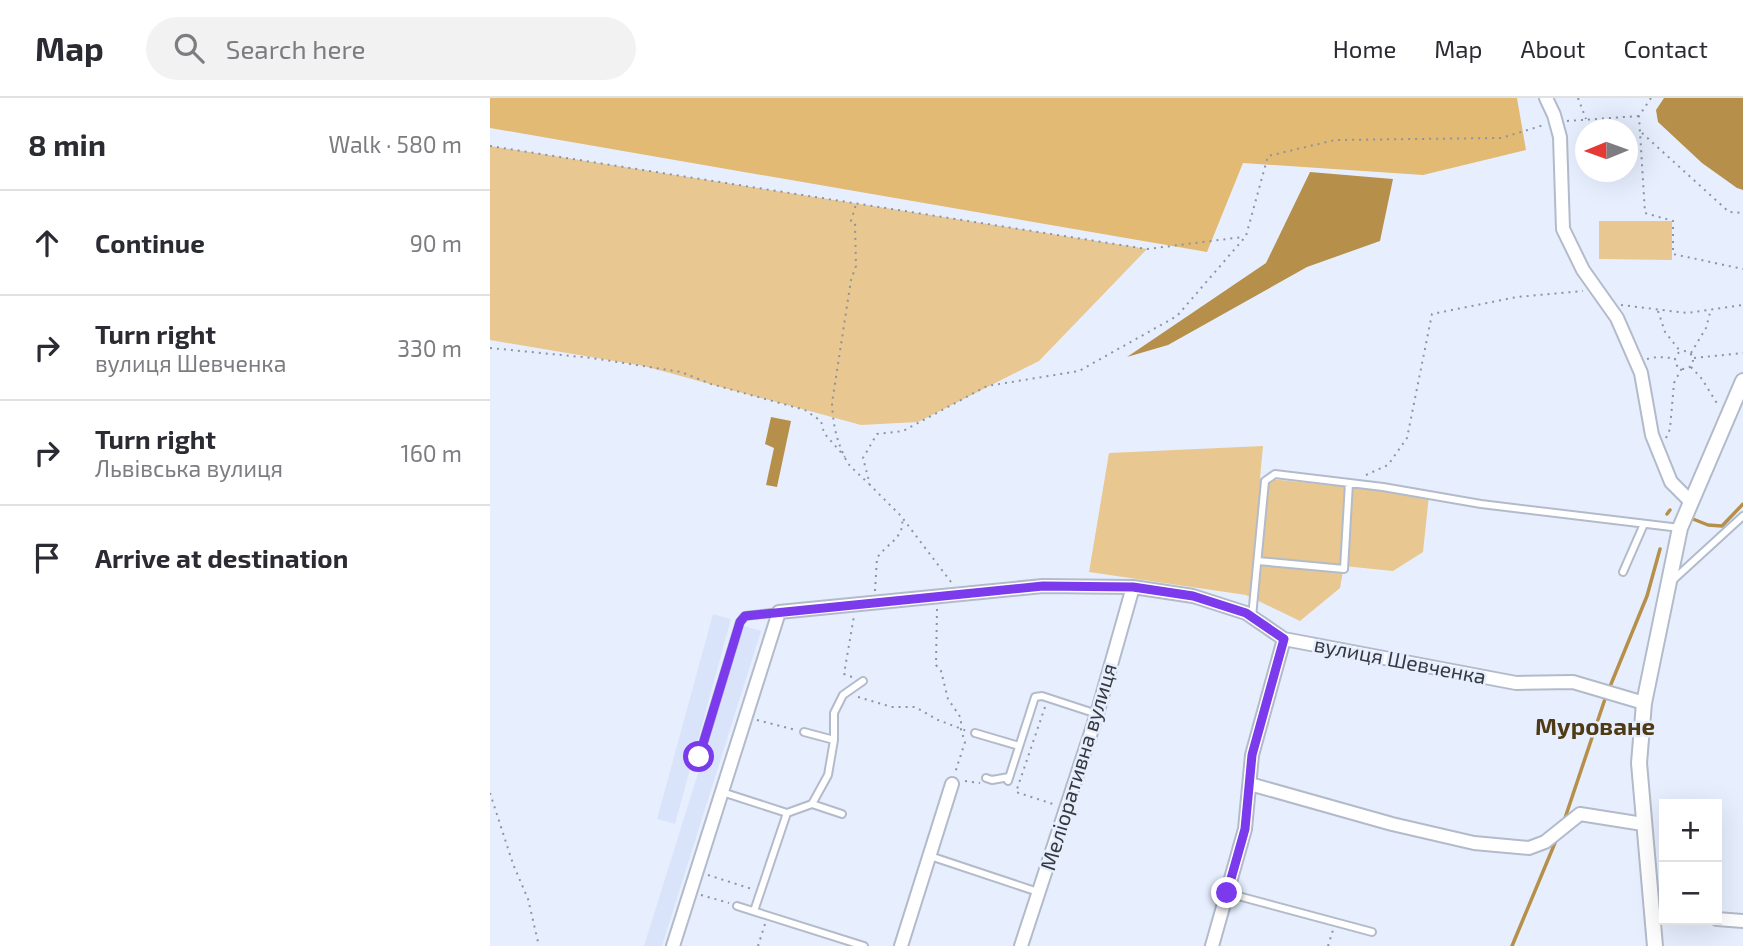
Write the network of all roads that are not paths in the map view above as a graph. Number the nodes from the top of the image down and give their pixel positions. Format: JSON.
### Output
{"nodes":[{"id":1,"x":1546,"y":98,"type":"edge"},
{"id":2,"x":1743,"y":381,"type":"edge"},
{"id":3,"x":1349,"y":483,"type":"junction"},
{"id":4,"x":1690,"y":502,"type":"junction"},
{"id":5,"x":1743,"y":516,"type":"edge"},
{"id":6,"x":1644,"y":524,"type":"junction"},
{"id":7,"x":1680,"y":528,"type":"junction"},
{"id":8,"x":1258,"y":561,"type":"junction"},
{"id":9,"x":1623,"y":572,"type":"dead end"},
{"id":10,"x":1667,"y":586,"type":"junction"},
{"id":11,"x":1133,"y":587,"type":"junction"},
{"id":12,"x":779,"y":611,"type":"junction"},
{"id":13,"x":1252,"y":617,"type":"junction"},
{"id":14,"x":1284,"y":639,"type":"junction"},
{"id":15,"x":863,"y":681,"type":"road end"},
{"id":16,"x":1644,"y":703,"type":"junction"},
{"id":17,"x":1097,"y":713,"type":"junction"},
{"id":18,"x":804,"y":732,"type":"road end"},
{"id":19,"x":975,"y":733,"type":"road end"},
{"id":20,"x":834,"y":740,"type":"junction"},
{"id":21,"x":1019,"y":746,"type":"junction"},
{"id":22,"x":699,"y":757,"type":"dead end"},
{"id":23,"x":989,"y":779,"type":"road end"},
{"id":24,"x":952,"y":784,"type":"road end"},
{"id":25,"x":1250,"y":784,"type":"junction"},
{"id":26,"x":722,"y":792,"type":"junction"},
{"id":27,"x":812,"y":804,"type":"junction"},
{"id":28,"x":787,"y":813,"type":"junction"},
{"id":29,"x":842,"y":814,"type":"dead end"},
{"id":30,"x":1643,"y":824,"type":"junction"},
{"id":31,"x":930,"y":856,"type":"junction"},
{"id":32,"x":1040,"y":892,"type":"junction"},
{"id":33,"x":1227,"y":893,"type":"junction"},
{"id":34,"x":737,"y":906,"type":"road end"},
{"id":35,"x":754,"y":911,"type":"junction"},
{"id":36,"x":1658,"y":914,"type":"edge"},
{"id":37,"x":1722,"y":920,"type":"edge"},
{"id":38,"x":1743,"y":922,"type":"edge"},
{"id":39,"x":1372,"y":932,"type":"dead end"},
{"id":40,"x":673,"y":946,"type":"edge"},
{"id":41,"x":864,"y":946,"type":"edge"},
{"id":42,"x":901,"y":946,"type":"edge"},
{"id":43,"x":1021,"y":946,"type":"edge"},
{"id":44,"x":1212,"y":946,"type":"edge"},
{"id":45,"x":1655,"y":946,"type":"edge"}],
"edges":[{"from":1,"to":4,"type":"street"},
{"from":2,"to":4,"type":"street"},
{"from":3,"to":6,"type":"lane"},
{"from":3,"to":8,"type":"lane"},
{"from":3,"to":8,"type":"lane"},
{"from":4,"to":7,"type":"street"},
{"from":5,"to":10,"type":"lane"},
{"from":6,"to":7,"type":"lane"},
{"from":6,"to":9,"type":"lane"},
{"from":7,"to":10,"type":"street"},
{"from":8,"to":13,"type":"lane"},
{"from":10,"to":16,"type":"street"},
{"from":11,"to":12,"type":"street","name":"вулиця Шевченка"},
{"from":11,"to":13,"type":"street","name":"вулиця Шевченка"},
{"from":11,"to":17,"type":"street","name":"Меліоративна вулиця"},
{"from":12,"to":22,"type":"lane"},
{"from":12,"to":26,"type":"street"},
{"from":13,"to":14,"type":"street","name":"вулиця Шевченка"},
{"from":14,"to":16,"type":"street","name":"вулиця Шевченка"},
{"from":14,"to":25,"type":"street"},
{"from":15,"to":20,"type":"lane"},
{"from":16,"to":30,"type":"street"},
{"from":17,"to":21,"type":"lane"},
{"from":17,"to":32,"type":"street","name":"Меліоративна вулиця"},
{"from":18,"to":20,"type":"lane"},
{"from":19,"to":21,"type":"lane"},
{"from":20,"to":27,"type":"lane"},
{"from":21,"to":23,"type":"lane"},
{"from":24,"to":31,"type":"street"},
{"from":25,"to":30,"type":"street"},
{"from":25,"to":33,"type":"street"},
{"from":26,"to":28,"type":"lane"},
{"from":26,"to":40,"type":"street"},
{"from":27,"to":28,"type":"lane"},
{"from":27,"to":29,"type":"lane"},
{"from":28,"to":35,"type":"lane"},
{"from":30,"to":36,"type":"street"},
{"from":31,"to":32,"type":"lane"},
{"from":31,"to":42,"type":"street"},
{"from":32,"to":43,"type":"street","name":"Меліоративна вулиця"},
{"from":33,"to":39,"type":"lane"},
{"from":33,"to":44,"type":"street"},
{"from":34,"to":35,"type":"lane"},
{"from":35,"to":41,"type":"lane"},
{"from":36,"to":45,"type":"street"},
{"from":37,"to":38,"type":"street"}]}
